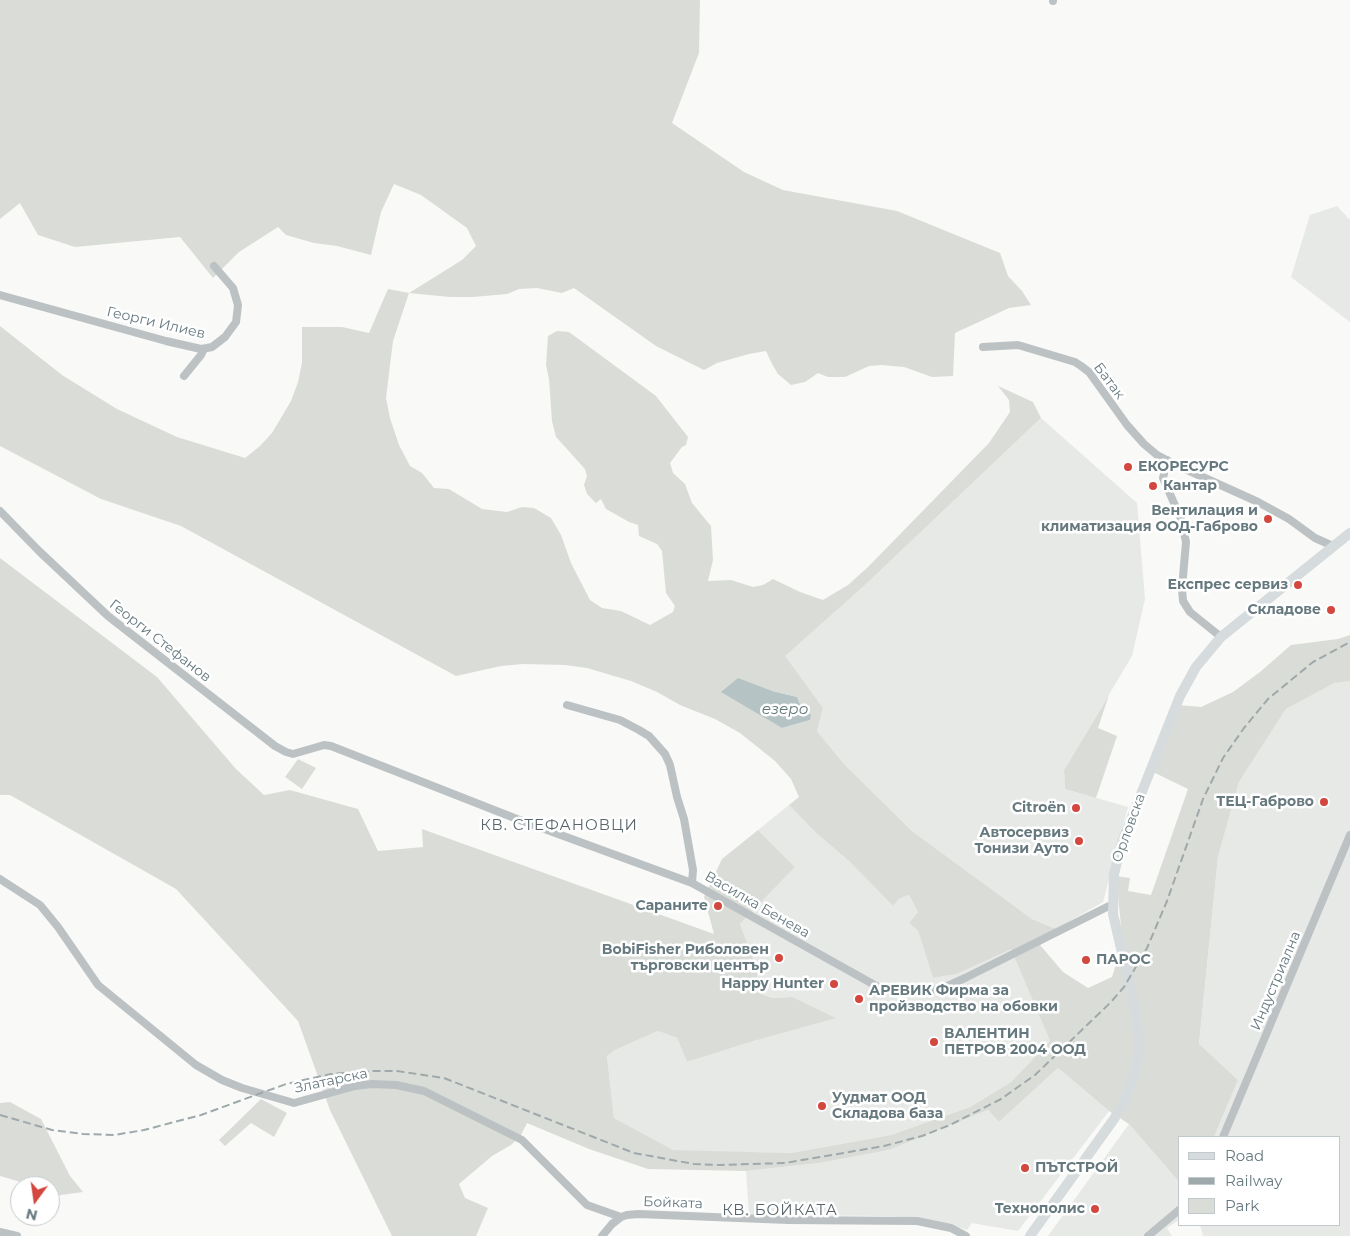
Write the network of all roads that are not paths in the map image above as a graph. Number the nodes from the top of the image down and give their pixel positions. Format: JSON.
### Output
{"nodes":[{"id":1,"x":214,"y":266,"type":"dead end"},
{"id":2,"x":0,"y":295,"type":"edge"},
{"id":3,"x":983,"y":347,"type":"dead end"},
{"id":4,"x":204,"y":349,"type":"junction"},
{"id":5,"x":184,"y":376,"type":"dead end"},
{"id":6,"x":1168,"y":460,"type":"junction"},
{"id":7,"x":0,"y":511,"type":"edge"},
{"id":8,"x":1350,"y":533,"type":"edge"},
{"id":9,"x":1333,"y":546,"type":"junction"},
{"id":10,"x":1221,"y":637,"type":"junction"},
{"id":11,"x":567,"y":705,"type":"dead end"},
{"id":12,"x":324,"y":745,"type":"joint"},
{"id":13,"x":1350,"y":834,"type":"edge"},
{"id":14,"x":0,"y":879,"type":"edge"},
{"id":15,"x":692,"y":883,"type":"junction"},
{"id":16,"x":1113,"y":904,"type":"junction"},
{"id":17,"x":1223,"y":1136,"type":"edge"},
{"id":18,"x":1178,"y":1211,"type":"edge"},
{"id":19,"x":621,"y":1217,"type":"junction"},
{"id":20,"x":0,"y":1232,"type":"edge"},
{"id":21,"x":1029,"y":1234,"type":"edge"},
{"id":22,"x":963,"y":1235,"type":"edge"},
{"id":23,"x":17,"y":1236,"type":"edge"},
{"id":24,"x":602,"y":1236,"type":"edge"},
{"id":25,"x":1148,"y":1236,"type":"edge"}],
"edges":[{"from":1,"to":4,"type":"street","name":"Георги Илиев"},
{"from":2,"to":4,"type":"street","name":"Георги Илиев"},
{"from":3,"to":6,"type":"street","name":"Батак"},
{"from":4,"to":5,"type":"street"},
{"from":6,"to":9,"type":"street","name":"Батак"},
{"from":6,"to":10,"type":"street"},
{"from":7,"to":12,"type":"street","name":"Георги Стефанов"},
{"from":8,"to":9,"type":"main road","name":"Орловска"},
{"from":9,"to":10,"type":"main road","name":"Орловска"},
{"from":10,"to":16,"type":"main road","name":"Орловска"},
{"from":11,"to":15,"type":"street"},
{"from":12,"to":15,"type":"street","name":"Василка Бенева"},
{"from":13,"to":17,"type":"street","name":"Индустриална"},
{"from":14,"to":19,"type":"street","name":"Златарска"},
{"from":15,"to":16,"type":"street","name":"Василка Бенева"},
{"from":16,"to":21,"type":"main road","name":"Орловска"},
{"from":18,"to":25,"type":"street"},
{"from":19,"to":22,"type":"street","name":"Бойката"},
{"from":19,"to":24,"type":"street"},
{"from":20,"to":23,"type":"street"}]}
